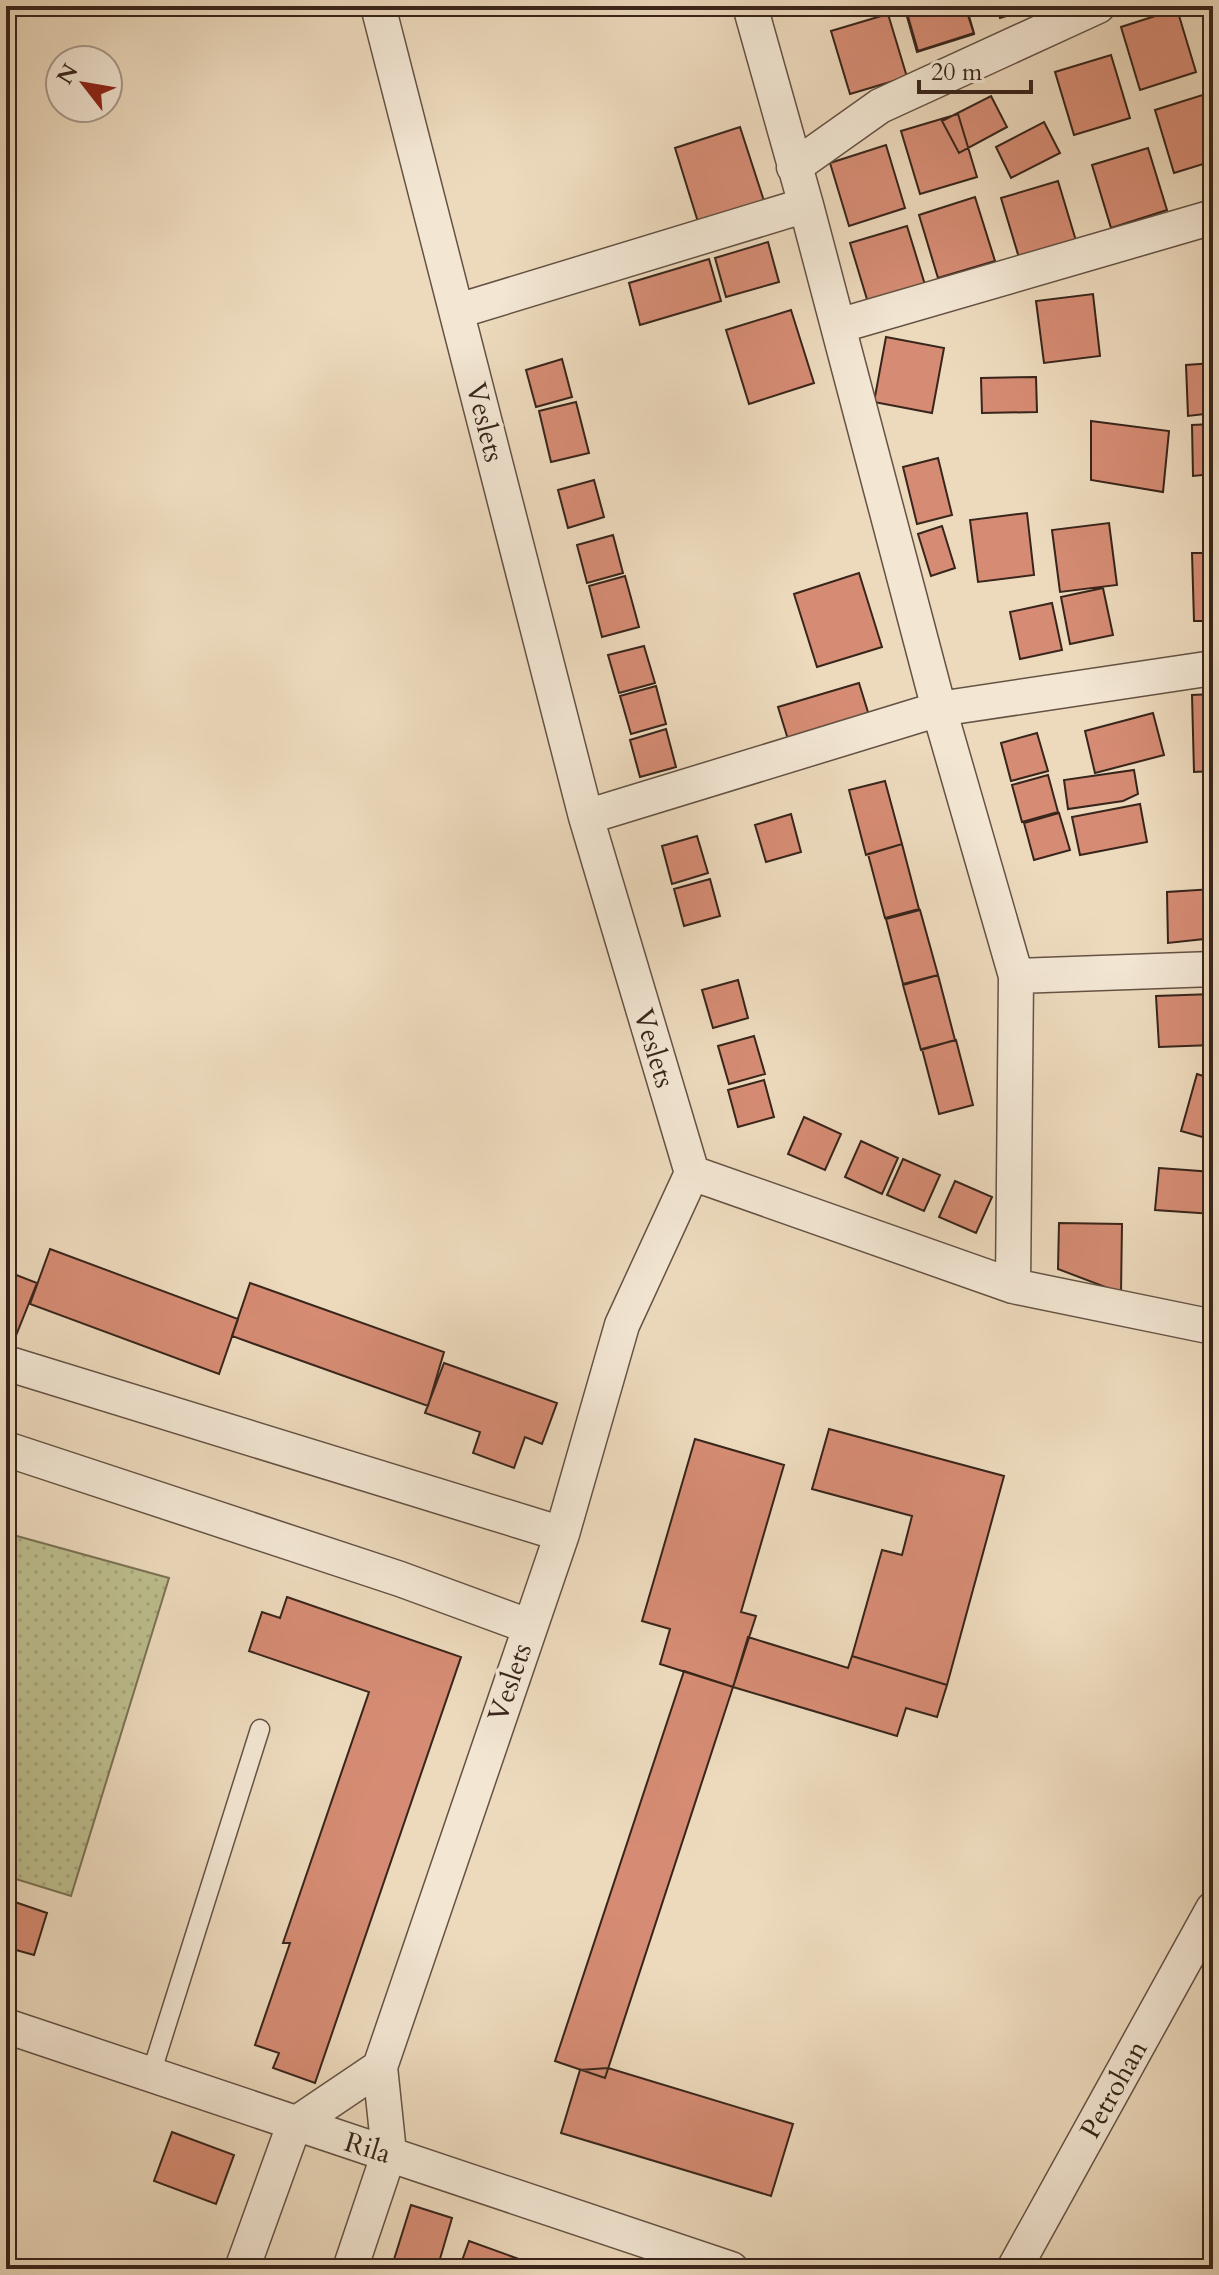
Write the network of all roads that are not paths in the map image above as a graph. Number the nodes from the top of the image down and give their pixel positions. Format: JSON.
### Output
{"nodes":[{"id":1,"x":378,"y":6,"type":"edge"},
{"id":2,"x":750,"y":6,"type":"edge"},
{"id":3,"x":1098,"y":6,"type":"edge"},
{"id":4,"x":794,"y":167,"type":"junction"},
{"id":5,"x":806,"y":205,"type":"junction"},
{"id":6,"x":1213,"y":217,"type":"edge"},
{"id":7,"x":458,"y":311,"type":"junction"},
{"id":8,"x":838,"y":326,"type":"junction"},
{"id":9,"x":1213,"y":668,"type":"edge"},
{"id":10,"x":939,"y":709,"type":"junction"},
{"id":11,"x":586,"y":817,"type":"junction"},
{"id":12,"x":1213,"y":969,"type":"edge"},
{"id":13,"x":1016,"y":976,"type":"junction"},
{"id":14,"x":692,"y":1173,"type":"junction"},
{"id":15,"x":1013,"y":1286,"type":"junction"},
{"id":16,"x":1213,"y":1327,"type":"edge"},
{"id":17,"x":6,"y":1363,"type":"edge"},
{"id":18,"x":6,"y":1449,"type":"edge"},
{"id":19,"x":562,"y":1534,"type":"junction"},
{"id":20,"x":528,"y":1626,"type":"junction"},
{"id":21,"x":260,"y":1729,"type":"dead end"},
{"id":22,"x":1213,"y":1909,"type":"edge"},
{"id":23,"x":6,"y":2026,"type":"edge"},
{"id":24,"x":380,"y":2067,"type":"junction"},
{"id":25,"x":151,"y":2074,"type":"junction"},
{"id":26,"x":294,"y":2125,"type":"junction"},
{"id":27,"x":389,"y":2153,"type":"junction"},
{"id":28,"x":242,"y":2269,"type":"edge"},
{"id":29,"x":350,"y":2269,"type":"edge"},
{"id":30,"x":731,"y":2269,"type":"edge"},
{"id":31,"x":1014,"y":2269,"type":"edge"}],
"edges":[{"from":1,"to":7,"type":"street","name":"Veslets"},
{"from":2,"to":4,"type":"street"},
{"from":3,"to":4,"type":"street"},
{"from":4,"to":5,"type":"street"},
{"from":5,"to":7,"type":"street"},
{"from":5,"to":8,"type":"street"},
{"from":6,"to":8,"type":"street"},
{"from":7,"to":11,"type":"street","name":"Veslets"},
{"from":8,"to":10,"type":"street"},
{"from":9,"to":10,"type":"street"},
{"from":10,"to":11,"type":"street"},
{"from":10,"to":13,"type":"street"},
{"from":11,"to":14,"type":"street","name":"Veslets"},
{"from":12,"to":13,"type":"street"},
{"from":13,"to":15,"type":"street"},
{"from":14,"to":15,"type":"street"},
{"from":14,"to":19,"type":"street","name":"Veslets"},
{"from":15,"to":16,"type":"street"},
{"from":17,"to":19,"type":"street"},
{"from":18,"to":20,"type":"street"},
{"from":19,"to":20,"type":"street","name":"Veslets"},
{"from":20,"to":24,"type":"street","name":"Veslets"},
{"from":21,"to":25,"type":"lane"},
{"from":22,"to":31,"type":"street","name":"Petrohan"},
{"from":23,"to":25,"type":"street","name":"Rila"},
{"from":24,"to":26,"type":"street"},
{"from":24,"to":27,"type":"street","name":"Veslets"},
{"from":25,"to":26,"type":"street","name":"Rila"},
{"from":26,"to":27,"type":"street","name":"Rila"},
{"from":26,"to":28,"type":"street"},
{"from":27,"to":29,"type":"street","name":"Veslets"},
{"from":27,"to":30,"type":"street","name":"Rila"}]}
